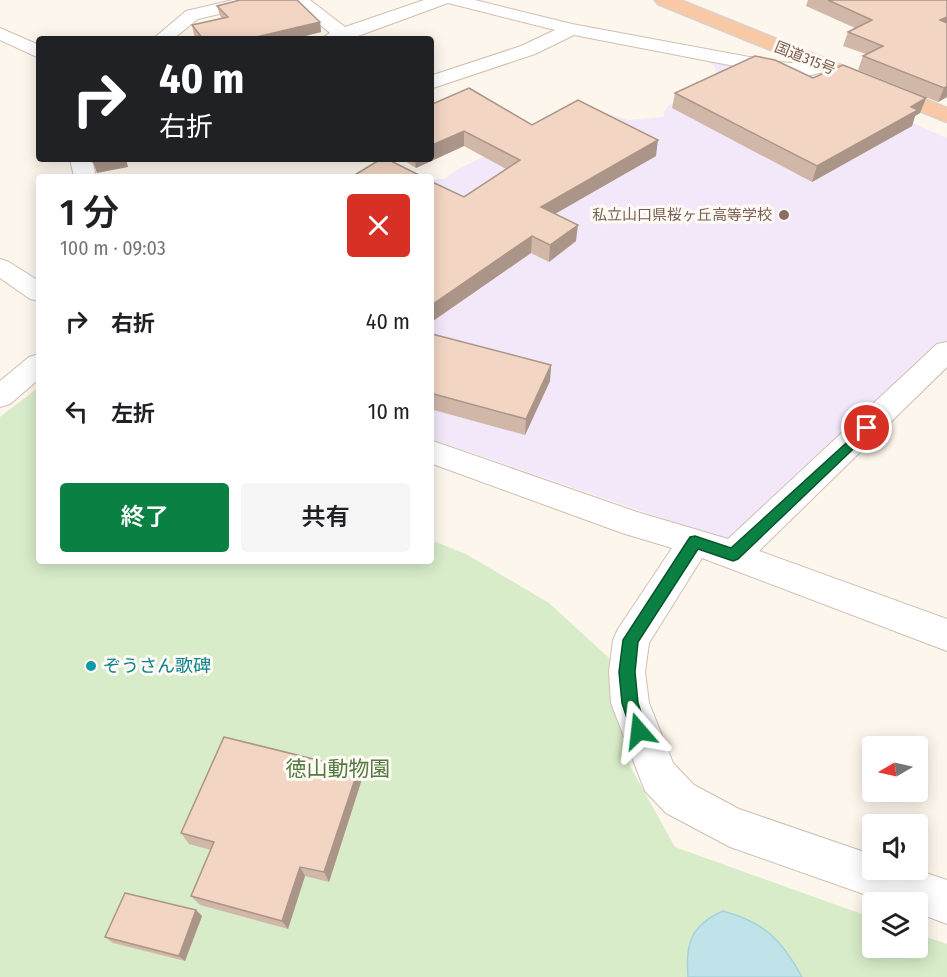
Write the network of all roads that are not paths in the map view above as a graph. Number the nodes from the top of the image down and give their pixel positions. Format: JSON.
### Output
{"nodes":[{"id":1,"x":255,"y":0,"type":"edge"},
{"id":2,"x":299,"y":0,"type":"edge"},
{"id":3,"x":441,"y":0,"type":"edge"},
{"id":4,"x":454,"y":0,"type":"edge"},
{"id":5,"x":664,"y":0,"type":"edge"},
{"id":6,"x":572,"y":29,"type":"junction"},
{"id":7,"x":0,"y":33,"type":"edge"},
{"id":8,"x":169,"y":36,"type":"edge"},
{"id":9,"x":335,"y":36,"type":"edge"},
{"id":10,"x":339,"y":36,"type":"edge"},
{"id":11,"x":36,"y":51,"type":"edge"},
{"id":12,"x":825,"y":66,"type":"junction"},
{"id":13,"x":434,"y":83,"type":"edge"},
{"id":14,"x":434,"y":88,"type":"edge"},
{"id":15,"x":446,"y":102,"type":"edge"},
{"id":16,"x":947,"y":116,"type":"edge"},
{"id":17,"x":0,"y":267,"type":"edge"},
{"id":18,"x":36,"y":291,"type":"edge"},
{"id":19,"x":947,"y":351,"type":"edge"},
{"id":20,"x":36,"y":367,"type":"edge"},
{"id":21,"x":0,"y":397,"type":"edge"},
{"id":22,"x":434,"y":452,"type":"edge"},
{"id":23,"x":695,"y":542,"type":"junction"},
{"id":24,"x":733,"y":555,"type":"junction"},
{"id":25,"x":947,"y":635,"type":"edge"},
{"id":26,"x":947,"y":902,"type":"edge"}],
"edges":[{"from":1,"to":8,"type":"street"},
{"from":2,"to":9,"type":"street"},
{"from":3,"to":10,"type":"street"},
{"from":4,"to":6,"type":"street"},
{"from":5,"to":12,"type":"highway","name":"国道315号"},
{"from":6,"to":12,"type":"street"},
{"from":6,"to":13,"type":"street"},
{"from":7,"to":11,"type":"street"},
{"from":12,"to":16,"type":"highway","name":"国道315号"},
{"from":14,"to":15,"type":"street"},
{"from":17,"to":18,"type":"street"},
{"from":19,"to":24,"type":"street"},
{"from":20,"to":21,"type":"street"},
{"from":22,"to":23,"type":"street"},
{"from":23,"to":24,"type":"street"},
{"from":23,"to":26,"type":"street"},
{"from":24,"to":25,"type":"street"}]}
